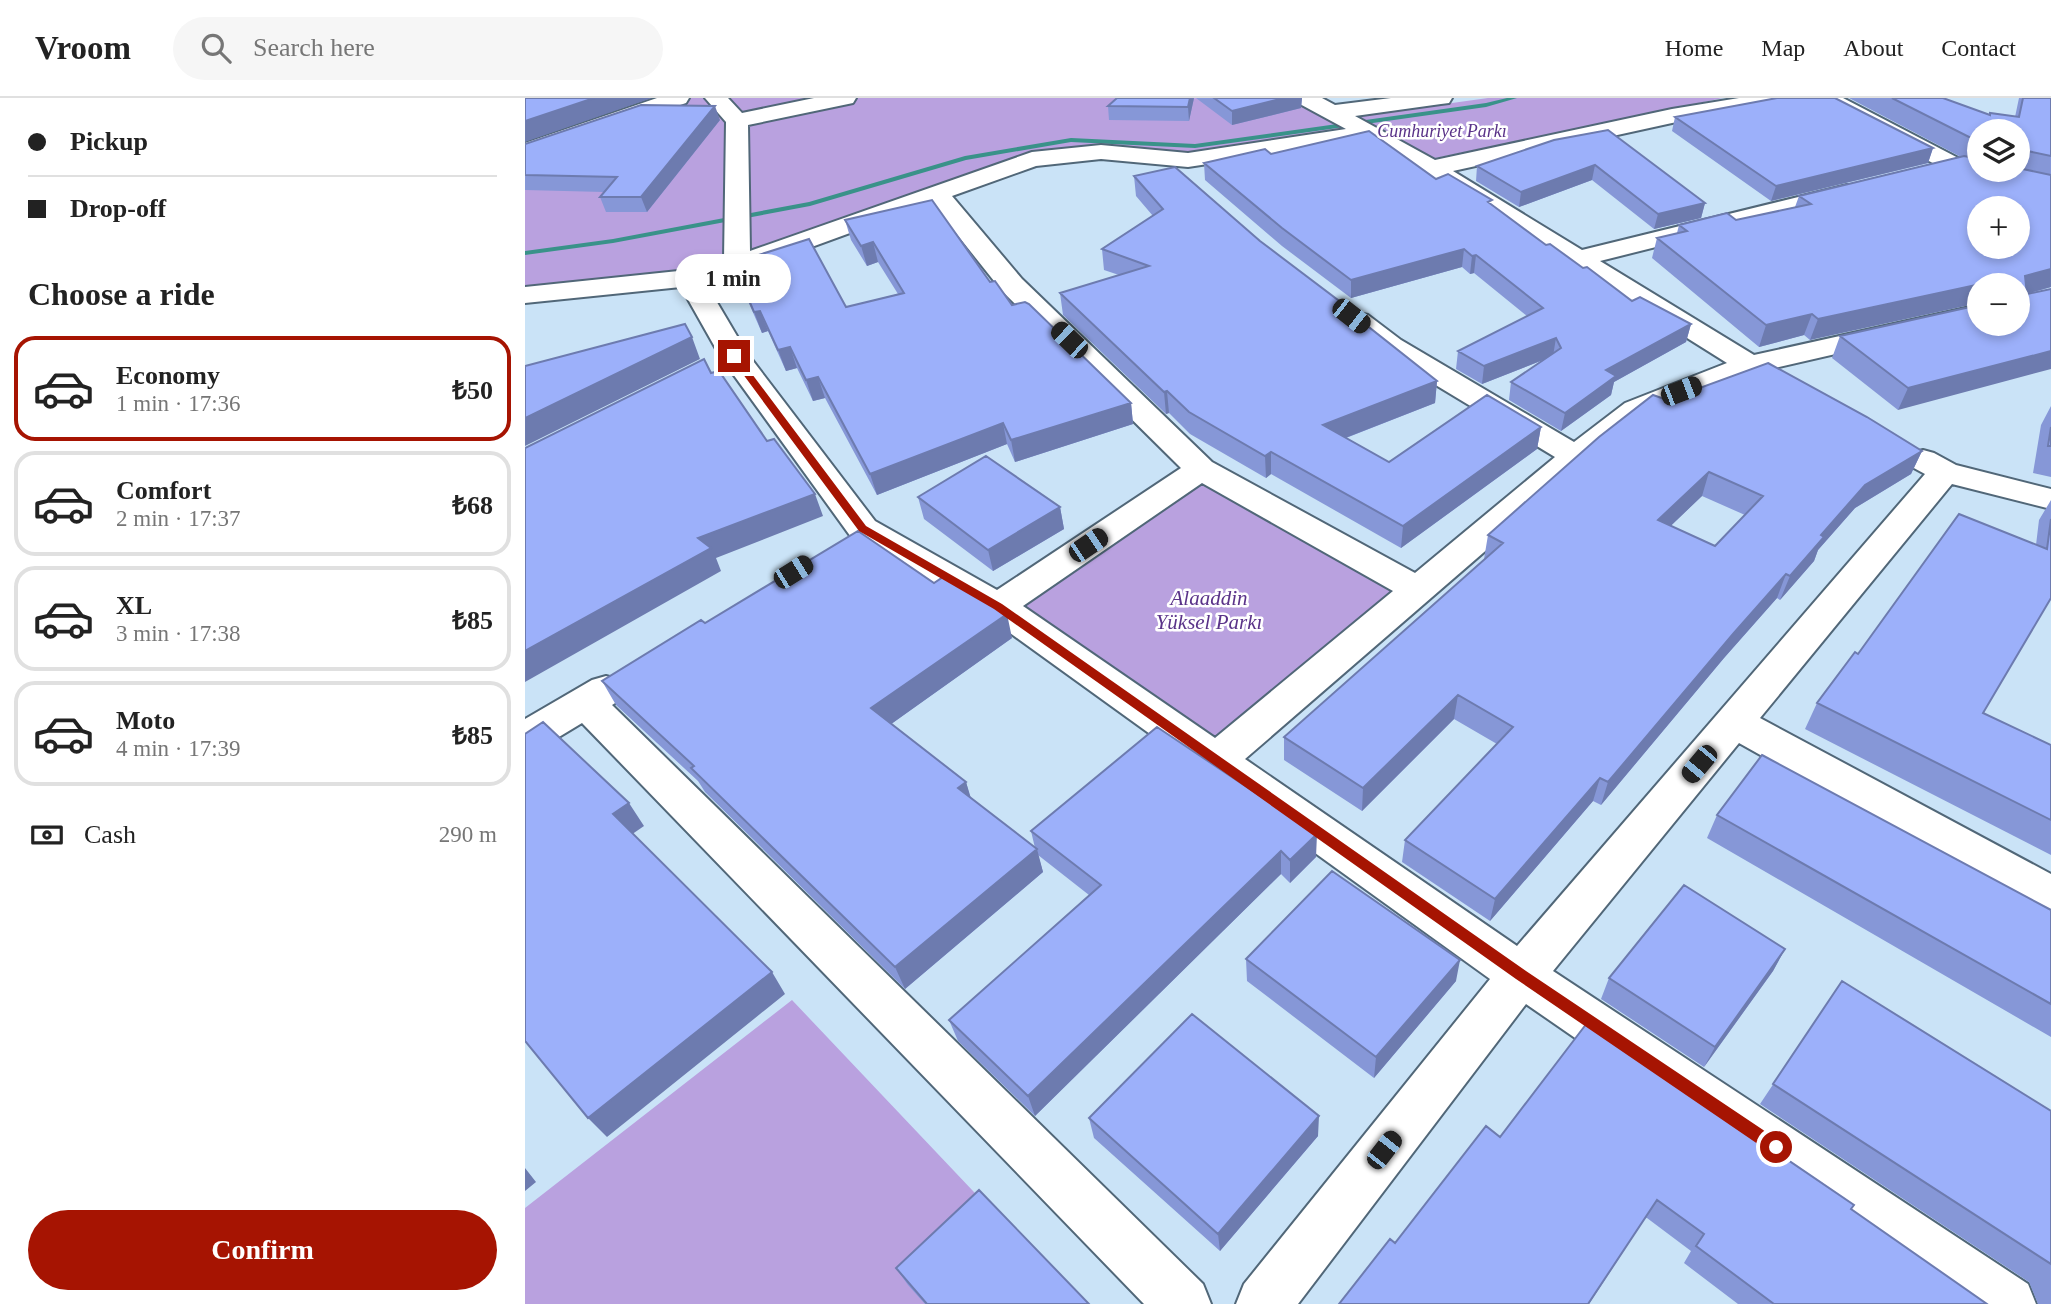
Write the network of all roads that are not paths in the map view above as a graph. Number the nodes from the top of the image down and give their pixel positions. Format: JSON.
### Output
{"nodes":[{"id":1,"x":678,"y":98,"type":"edge"},
{"id":2,"x":716,"y":98,"type":"edge"},
{"id":3,"x":845,"y":98,"type":"edge"},
{"id":4,"x":1306,"y":98,"type":"edge"},
{"id":5,"x":1441,"y":98,"type":"edge"},
{"id":6,"x":1777,"y":98,"type":"edge"},
{"id":7,"x":1826,"y":98,"type":"edge"},
{"id":8,"x":1334,"y":112,"type":"junction"},
{"id":9,"x":737,"y":121,"type":"junction"},
{"id":10,"x":1371,"y":132,"type":"junction"},
{"id":11,"x":525,"y":151,"type":"edge"},
{"id":12,"x":1163,"y":159,"type":"junction"},
{"id":13,"x":1956,"y":166,"type":"junction"},
{"id":14,"x":1432,"y":169,"type":"junction"},
{"id":15,"x":1916,"y":176,"type":"edge"},
{"id":16,"x":1193,"y":185,"type":"edge"},
{"id":17,"x":1875,"y":186,"type":"edge"},
{"id":18,"x":2051,"y":187,"type":"edge"},
{"id":19,"x":936,"y":193,"type":"junction"},
{"id":20,"x":1581,"y":258,"type":"junction"},
{"id":21,"x":737,"y":265,"type":"junction"},
{"id":22,"x":689,"y":278,"type":"junction"},
{"id":23,"x":525,"y":295,"type":"edge"},
{"id":24,"x":1336,"y":304,"type":"edge"},
{"id":25,"x":1967,"y":316,"type":"edge"},
{"id":26,"x":1749,"y":365,"type":"junction"},
{"id":27,"x":1786,"y":385,"type":"edge"},
{"id":28,"x":1896,"y":446,"type":"edge"},
{"id":29,"x":1576,"y":456,"type":"junction"},
{"id":30,"x":1201,"y":469,"type":"junction"},
{"id":31,"x":1945,"y":472,"type":"junction"},
{"id":32,"x":2051,"y":499,"type":"edge"},
{"id":33,"x":1418,"y":590,"type":"junction"},
{"id":34,"x":998,"y":606,"type":"junction"},
{"id":35,"x":632,"y":674,"type":"edge"},
{"id":36,"x":586,"y":703,"type":"junction"},
{"id":37,"x":1734,"y":722,"type":"junction"},
{"id":38,"x":525,"y":738,"type":"edge"},
{"id":39,"x":1217,"y":760,"type":"junction"},
{"id":40,"x":2051,"y":896,"type":"edge"},
{"id":41,"x":1521,"y":975,"type":"junction"},
{"id":42,"x":1183,"y":1304,"type":"edge"},
{"id":43,"x":1264,"y":1304,"type":"edge"},
{"id":44,"x":2008,"y":1304,"type":"edge"}],
"edges":[{"from":1,"to":11,"type":"street"},
{"from":2,"to":9,"type":"street"},
{"from":3,"to":9,"type":"street"},
{"from":4,"to":8,"type":"street"},
{"from":5,"to":8,"type":"street"},
{"from":6,"to":14,"type":"street"},
{"from":7,"to":13,"type":"street"},
{"from":8,"to":10,"type":"street"},
{"from":9,"to":21,"type":"street"},
{"from":10,"to":12,"type":"street"},
{"from":10,"to":14,"type":"street"},
{"from":12,"to":16,"type":"street"},
{"from":12,"to":19,"type":"street"},
{"from":13,"to":15,"type":"street"},
{"from":13,"to":18,"type":"street"},
{"from":14,"to":20,"type":"street"},
{"from":17,"to":20,"type":"street"},
{"from":19,"to":21,"type":"street"},
{"from":19,"to":30,"type":"street"},
{"from":20,"to":26,"type":"street"},
{"from":21,"to":22,"type":"street"},
{"from":22,"to":23,"type":"street"},
{"from":22,"to":34,"type":"street"},
{"from":24,"to":29,"type":"street"},
{"from":25,"to":26,"type":"street"},
{"from":26,"to":27,"type":"street"},
{"from":26,"to":29,"type":"street"},
{"from":28,"to":31,"type":"street"},
{"from":29,"to":33,"type":"street"},
{"from":30,"to":33,"type":"street"},
{"from":30,"to":34,"type":"street"},
{"from":31,"to":32,"type":"street"},
{"from":31,"to":37,"type":"street"},
{"from":33,"to":39,"type":"street"},
{"from":34,"to":39,"type":"street"},
{"from":35,"to":36,"type":"street"},
{"from":36,"to":38,"type":"street"},
{"from":36,"to":42,"type":"street"},
{"from":37,"to":40,"type":"street"},
{"from":37,"to":41,"type":"street"},
{"from":39,"to":41,"type":"street"},
{"from":41,"to":43,"type":"street"},
{"from":41,"to":44,"type":"street"}]}
